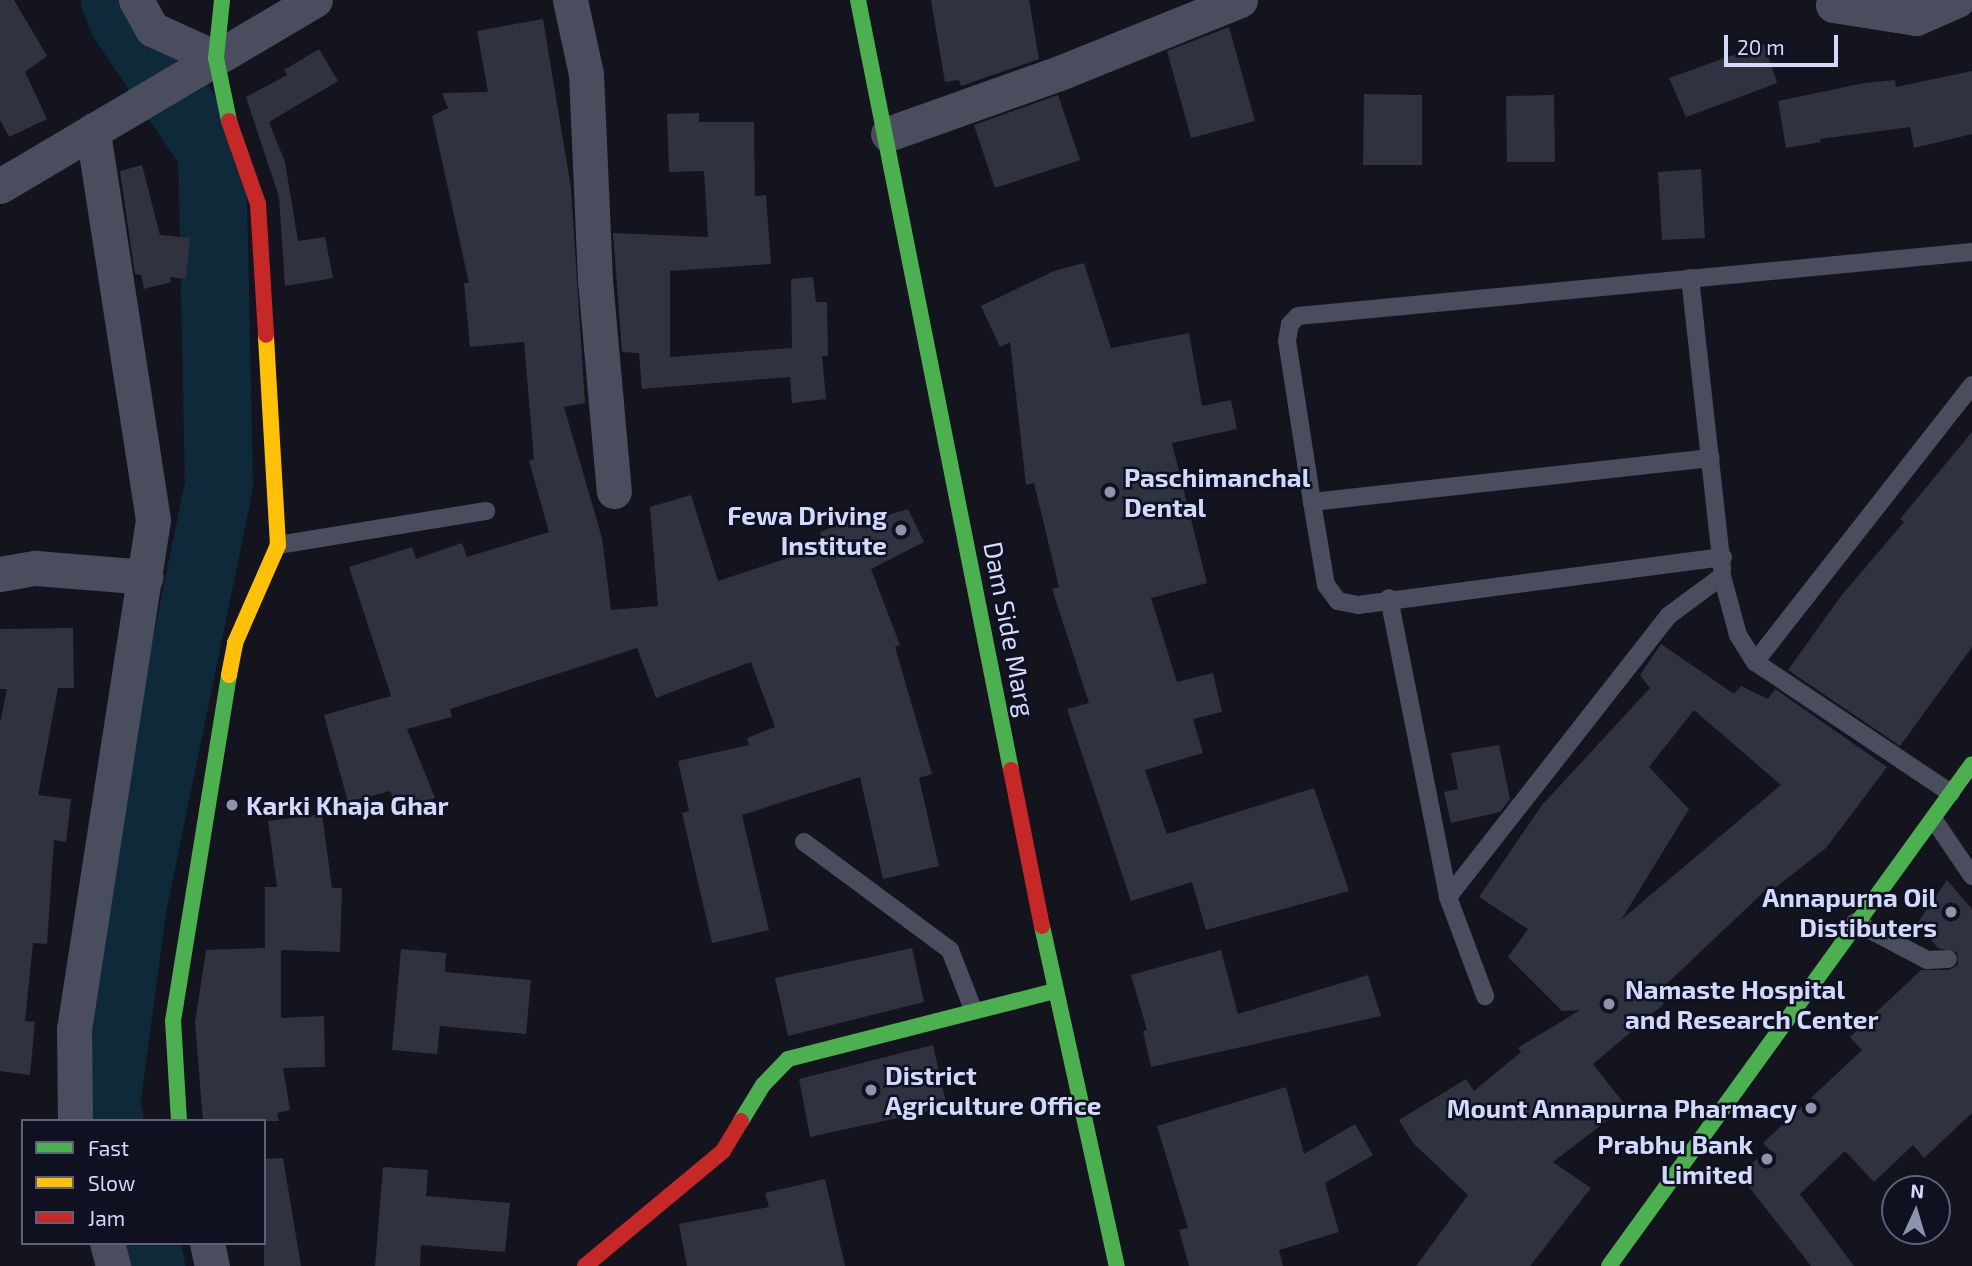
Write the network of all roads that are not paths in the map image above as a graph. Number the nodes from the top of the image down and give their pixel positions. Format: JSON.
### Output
{"nodes":[{"id":1,"x":136,"y":0,"type":"edge"},
{"id":2,"x":222,"y":0,"type":"edge"},
{"id":3,"x":315,"y":0,"type":"edge"},
{"id":4,"x":570,"y":0,"type":"edge"},
{"id":5,"x":858,"y":0,"type":"edge"},
{"id":6,"x":1240,"y":0,"type":"edge"},
{"id":7,"x":1957,"y":0,"type":"edge"},
{"id":8,"x":1833,"y":5,"type":"dead end"},
{"id":9,"x":204,"y":66,"type":"junction"},
{"id":10,"x":93,"y":131,"type":"junction"},
{"id":11,"x":888,"y":134,"type":"junction"},
{"id":12,"x":0,"y":186,"type":"edge"},
{"id":13,"x":1972,"y":252,"type":"edge"},
{"id":14,"x":1690,"y":278,"type":"junction"},
{"id":15,"x":1972,"y":385,"type":"edge"},
{"id":16,"x":1711,"y":458,"type":"junction"},
{"id":17,"x":614,"y":491,"type":"dead end"},
{"id":18,"x":1312,"y":502,"type":"junction"},
{"id":19,"x":486,"y":511,"type":"dead end"},
{"id":20,"x":278,"y":545,"type":"junction"},
{"id":21,"x":1723,"y":557,"type":"junction"},
{"id":22,"x":0,"y":574,"type":"edge"},
{"id":23,"x":1722,"y":576,"type":"junction"},
{"id":24,"x":146,"y":577,"type":"junction"},
{"id":25,"x":1389,"y":598,"type":"junction"},
{"id":26,"x":1755,"y":662,"type":"junction"},
{"id":27,"x":1972,"y":764,"type":"edge"},
{"id":28,"x":1951,"y":793,"type":"junction"},
{"id":29,"x":1934,"y":820,"type":"junction"},
{"id":30,"x":804,"y":842,"type":"dead end"},
{"id":31,"x":1972,"y":876,"type":"edge"},
{"id":32,"x":1448,"y":897,"type":"junction"},
{"id":33,"x":1855,"y":922,"type":"junction"},
{"id":34,"x":1948,"y":959,"type":"dead end"},
{"id":35,"x":1055,"y":991,"type":"junction"},
{"id":36,"x":1485,"y":996,"type":"dead end"},
{"id":37,"x":973,"y":1009,"type":"junction"},
{"id":38,"x":75,"y":1119,"type":"edge"},
{"id":39,"x":179,"y":1119,"type":"edge"},
{"id":40,"x":108,"y":1245,"type":"edge"},
{"id":41,"x":207,"y":1245,"type":"edge"},
{"id":42,"x":113,"y":1266,"type":"edge"},
{"id":43,"x":212,"y":1266,"type":"edge"},
{"id":44,"x":584,"y":1266,"type":"edge"},
{"id":45,"x":1117,"y":1266,"type":"edge"},
{"id":46,"x":1609,"y":1266,"type":"edge"}],
"edges":[{"from":1,"to":9,"type":"street"},
{"from":2,"to":9,"type":"main road"},
{"from":3,"to":9,"type":"street"},
{"from":4,"to":17,"type":"street"},
{"from":5,"to":11,"type":"main road","name":"Dam Side Marg"},
{"from":6,"to":11,"type":"street"},
{"from":7,"to":8,"type":"street"},
{"from":9,"to":10,"type":"street"},
{"from":9,"to":20,"type":"main road"},
{"from":10,"to":12,"type":"street"},
{"from":10,"to":24,"type":"street"},
{"from":11,"to":35,"type":"main road","name":"Dam Side Marg"},
{"from":13,"to":14,"type":"lane"},
{"from":14,"to":16,"type":"lane"},
{"from":14,"to":18,"type":"lane"},
{"from":15,"to":26,"type":"lane"},
{"from":16,"to":18,"type":"lane"},
{"from":16,"to":21,"type":"lane"},
{"from":18,"to":25,"type":"lane"},
{"from":19,"to":20,"type":"lane"},
{"from":20,"to":39,"type":"main road"},
{"from":21,"to":23,"type":"lane"},
{"from":21,"to":25,"type":"lane"},
{"from":22,"to":24,"type":"street"},
{"from":23,"to":26,"type":"lane"},
{"from":23,"to":32,"type":"lane"},
{"from":24,"to":38,"type":"street"},
{"from":25,"to":32,"type":"lane"},
{"from":26,"to":28,"type":"lane"},
{"from":27,"to":28,"type":"main road"},
{"from":28,"to":29,"type":"main road"},
{"from":29,"to":31,"type":"lane"},
{"from":29,"to":33,"type":"main road"},
{"from":30,"to":37,"type":"lane"},
{"from":32,"to":36,"type":"lane"},
{"from":33,"to":34,"type":"lane"},
{"from":33,"to":46,"type":"main road"},
{"from":35,"to":37,"type":"main road"},
{"from":35,"to":45,"type":"main road","name":"Dam Side Marg"},
{"from":37,"to":44,"type":"main road"},
{"from":40,"to":42,"type":"street"},
{"from":41,"to":43,"type":"street"}]}
